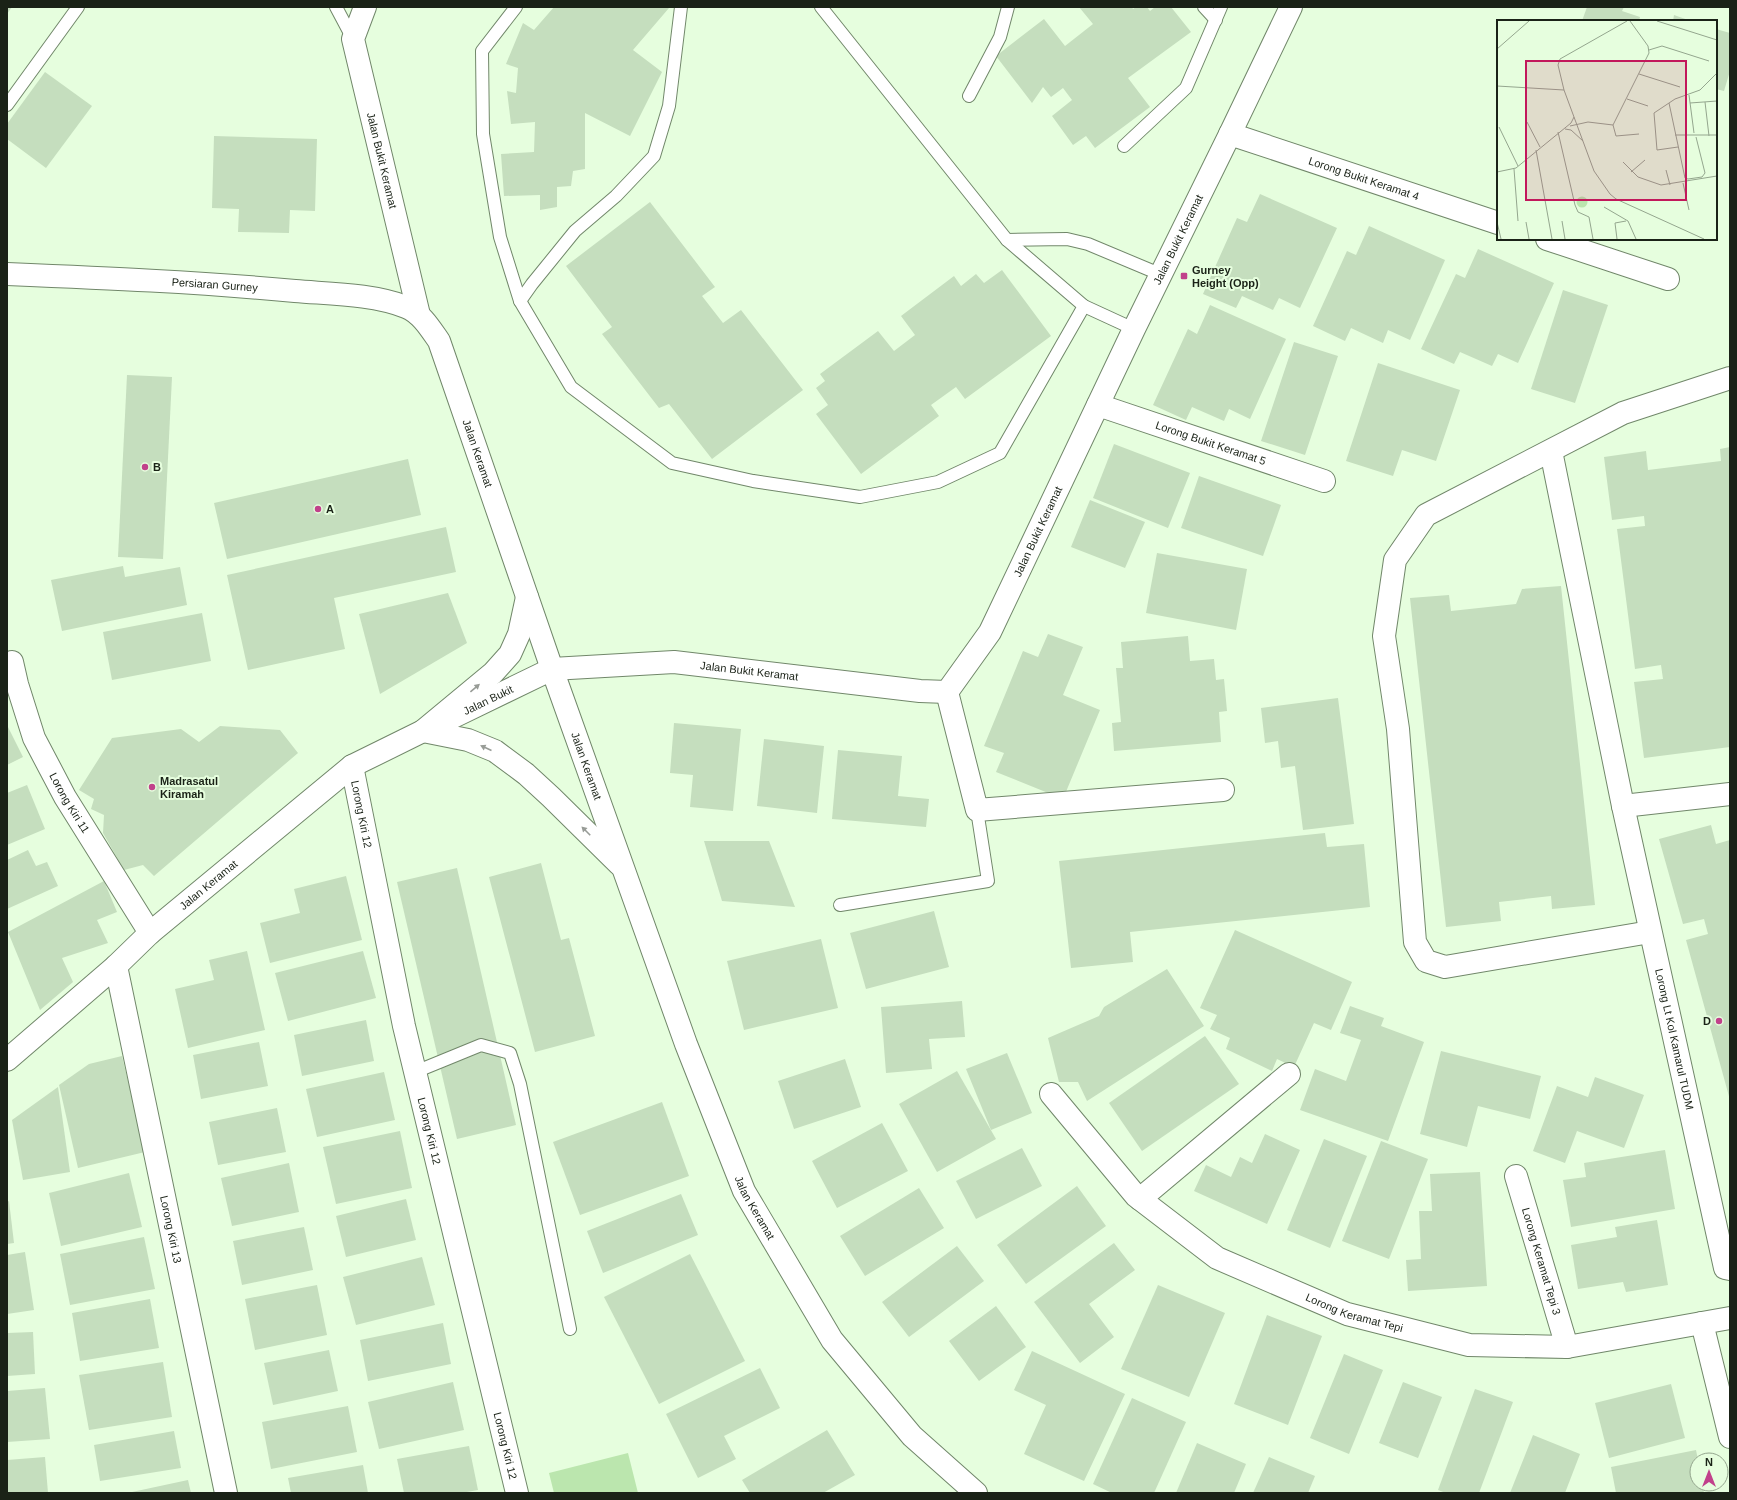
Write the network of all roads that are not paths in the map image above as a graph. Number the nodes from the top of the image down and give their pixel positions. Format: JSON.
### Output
{"nodes":[{"id":1,"x":78,"y":7,"type":"edge"},
{"id":2,"x":336,"y":7,"type":"edge"},
{"id":3,"x":365,"y":7,"type":"edge"},
{"id":4,"x":516,"y":7,"type":"edge"},
{"id":5,"x":681,"y":7,"type":"edge"},
{"id":6,"x":821,"y":7,"type":"edge"},
{"id":7,"x":1008,"y":7,"type":"edge"},
{"id":8,"x":1204,"y":7,"type":"edge"},
{"id":9,"x":1221,"y":7,"type":"edge"},
{"id":10,"x":1290,"y":7,"type":"edge"},
{"id":11,"x":1216,"y":20,"type":"junction"},
{"id":12,"x":353,"y":39,"type":"junction"},
{"id":13,"x":969,"y":96,"type":"dead end"},
{"id":14,"x":7,"y":105,"type":"edge"},
{"id":15,"x":1230,"y":134,"type":"junction"},
{"id":16,"x":1124,"y":146,"type":"dead end"},
{"id":17,"x":1497,"y":223,"type":"edge"},
{"id":18,"x":1007,"y":240,"type":"junction"},
{"id":19,"x":1549,"y":240,"type":"edge"},
{"id":20,"x":7,"y":274,"type":"edge"},
{"id":21,"x":1162,"y":275,"type":"junction"},
{"id":22,"x":1668,"y":279,"type":"dead end"},
{"id":23,"x":520,"y":301,"type":"junction"},
{"id":24,"x":1084,"y":306,"type":"junction"},
{"id":25,"x":419,"y":315,"type":"junction"},
{"id":26,"x":1134,"y":329,"type":"junction"},
{"id":27,"x":1730,"y":378,"type":"edge"},
{"id":28,"x":1098,"y":405,"type":"junction"},
{"id":29,"x":1551,"y":451,"type":"junction"},
{"id":30,"x":1324,"y":481,"type":"dead end"},
{"id":31,"x":527,"y":596,"type":"junction"},
{"id":32,"x":12,"y":662,"type":"dead end"},
{"id":33,"x":552,"y":669,"type":"junction"},
{"id":34,"x":947,"y":692,"type":"junction"},
{"id":35,"x":423,"y":731,"type":"junction"},
{"id":36,"x":352,"y":766,"type":"junction"},
{"id":37,"x":1223,"y":790,"type":"dead end"},
{"id":38,"x":1730,"y":794,"type":"edge"},
{"id":39,"x":1623,"y":806,"type":"junction"},
{"id":40,"x":977,"y":810,"type":"junction"},
{"id":41,"x":623,"y":868,"type":"junction"},
{"id":42,"x":840,"y":905,"type":"dead end"},
{"id":43,"x":1650,"y":932,"type":"junction"},
{"id":44,"x":150,"y":933,"type":"junction"},
{"id":45,"x":116,"y":966,"type":"junction"},
{"id":46,"x":7,"y":1060,"type":"edge"},
{"id":47,"x":416,"y":1072,"type":"junction"},
{"id":48,"x":1289,"y":1074,"type":"dead end"},
{"id":49,"x":1051,"y":1094,"type":"dead end"},
{"id":50,"x":1516,"y":1176,"type":"dead end"},
{"id":51,"x":1140,"y":1199,"type":"junction"},
{"id":52,"x":1730,"y":1269,"type":"edge"},
{"id":53,"x":1730,"y":1318,"type":"edge"},
{"id":54,"x":1702,"y":1323,"type":"junction"},
{"id":55,"x":570,"y":1328,"type":"dead end"},
{"id":56,"x":1567,"y":1347,"type":"junction"},
{"id":57,"x":1730,"y":1437,"type":"edge"},
{"id":58,"x":226,"y":1493,"type":"edge"},
{"id":59,"x":517,"y":1493,"type":"edge"},
{"id":60,"x":976,"y":1493,"type":"edge"}],
"edges":[{"from":1,"to":14,"type":"lane"},
{"from":2,"to":12,"type":"lane"},
{"from":3,"to":12,"type":"street"},
{"from":4,"to":23,"type":"lane"},
{"from":5,"to":23,"type":"lane"},
{"from":6,"to":18,"type":"lane"},
{"from":7,"to":13,"type":"lane"},
{"from":8,"to":11,"type":"lane"},
{"from":9,"to":11,"type":"lane"},
{"from":10,"to":15,"type":"street","name":"Jalan Bukit Keramat"},
{"from":11,"to":16,"type":"lane"},
{"from":12,"to":25,"type":"street","name":"Jalan Bukit Keramat"},
{"from":15,"to":17,"type":"street","name":"Lorong Bukit Keramat 4"},
{"from":15,"to":21,"type":"street","name":"Jalan Bukit Keramat"},
{"from":18,"to":21,"type":"lane"},
{"from":18,"to":24,"type":"lane"},
{"from":19,"to":22,"type":"street"},
{"from":20,"to":25,"type":"street","name":"Persiaran Gurney"},
{"from":21,"to":26,"type":"street","name":"Jalan Bukit Keramat"},
{"from":23,"to":24,"type":"lane"},
{"from":24,"to":26,"type":"lane"},
{"from":25,"to":31,"type":"street","name":"Jalan Keramat"},
{"from":26,"to":28,"type":"street","name":"Jalan Bukit Keramat"},
{"from":27,"to":29,"type":"street"},
{"from":28,"to":30,"type":"street","name":"Lorong Bukit Keramat 5"},
{"from":28,"to":34,"type":"street","name":"Jalan Bukit Keramat"},
{"from":29,"to":39,"type":"street","name":"Lorong Lt Kol Kamarul TUDM"},
{"from":29,"to":43,"type":"street"},
{"from":31,"to":33,"type":"street","name":"Jalan Keramat"},
{"from":35,"to":31,"type":"street","name":"Jalan Keramat","one_way":true},
{"from":32,"to":44,"type":"street","name":"Lorong Kiri 11"},
{"from":33,"to":34,"type":"street","name":"Jalan Bukit Keramat"},
{"from":33,"to":35,"type":"street","name":"Jalan Bukit"},
{"from":33,"to":41,"type":"street","name":"Jalan Keramat"},
{"from":34,"to":40,"type":"street"},
{"from":35,"to":36,"type":"street","name":"Jalan Keramat"},
{"from":41,"to":35,"type":"street","name":"Jalan Keramat","one_way":true},
{"from":36,"to":44,"type":"street","name":"Jalan Keramat"},
{"from":36,"to":47,"type":"street","name":"Lorong Kiri 12"},
{"from":37,"to":40,"type":"street"},
{"from":38,"to":39,"type":"street"},
{"from":39,"to":43,"type":"street","name":"Lorong Lt Kol Kamarul TUDM"},
{"from":40,"to":42,"type":"lane"},
{"from":41,"to":60,"type":"street","name":"Jalan Keramat"},
{"from":43,"to":52,"type":"street","name":"Lorong Lt Kol Kamarul TUDM"},
{"from":44,"to":45,"type":"street","name":"Jalan Keramat"},
{"from":45,"to":46,"type":"street","name":"Jalan Keramat"},
{"from":45,"to":58,"type":"street","name":"Lorong Kiri 13"},
{"from":47,"to":55,"type":"lane"},
{"from":47,"to":59,"type":"street","name":"Lorong Kiri 12"},
{"from":48,"to":51,"type":"street"},
{"from":49,"to":51,"type":"street","name":"Lorong Keramat Tepi"},
{"from":50,"to":56,"type":"street","name":"Lorong Keramat Tepi 3"},
{"from":51,"to":56,"type":"street","name":"Lorong Keramat Tepi"},
{"from":53,"to":54,"type":"street","name":"Lorong Keramat Tepi"},
{"from":54,"to":56,"type":"street","name":"Lorong Keramat Tepi"},
{"from":54,"to":57,"type":"street"}]}
